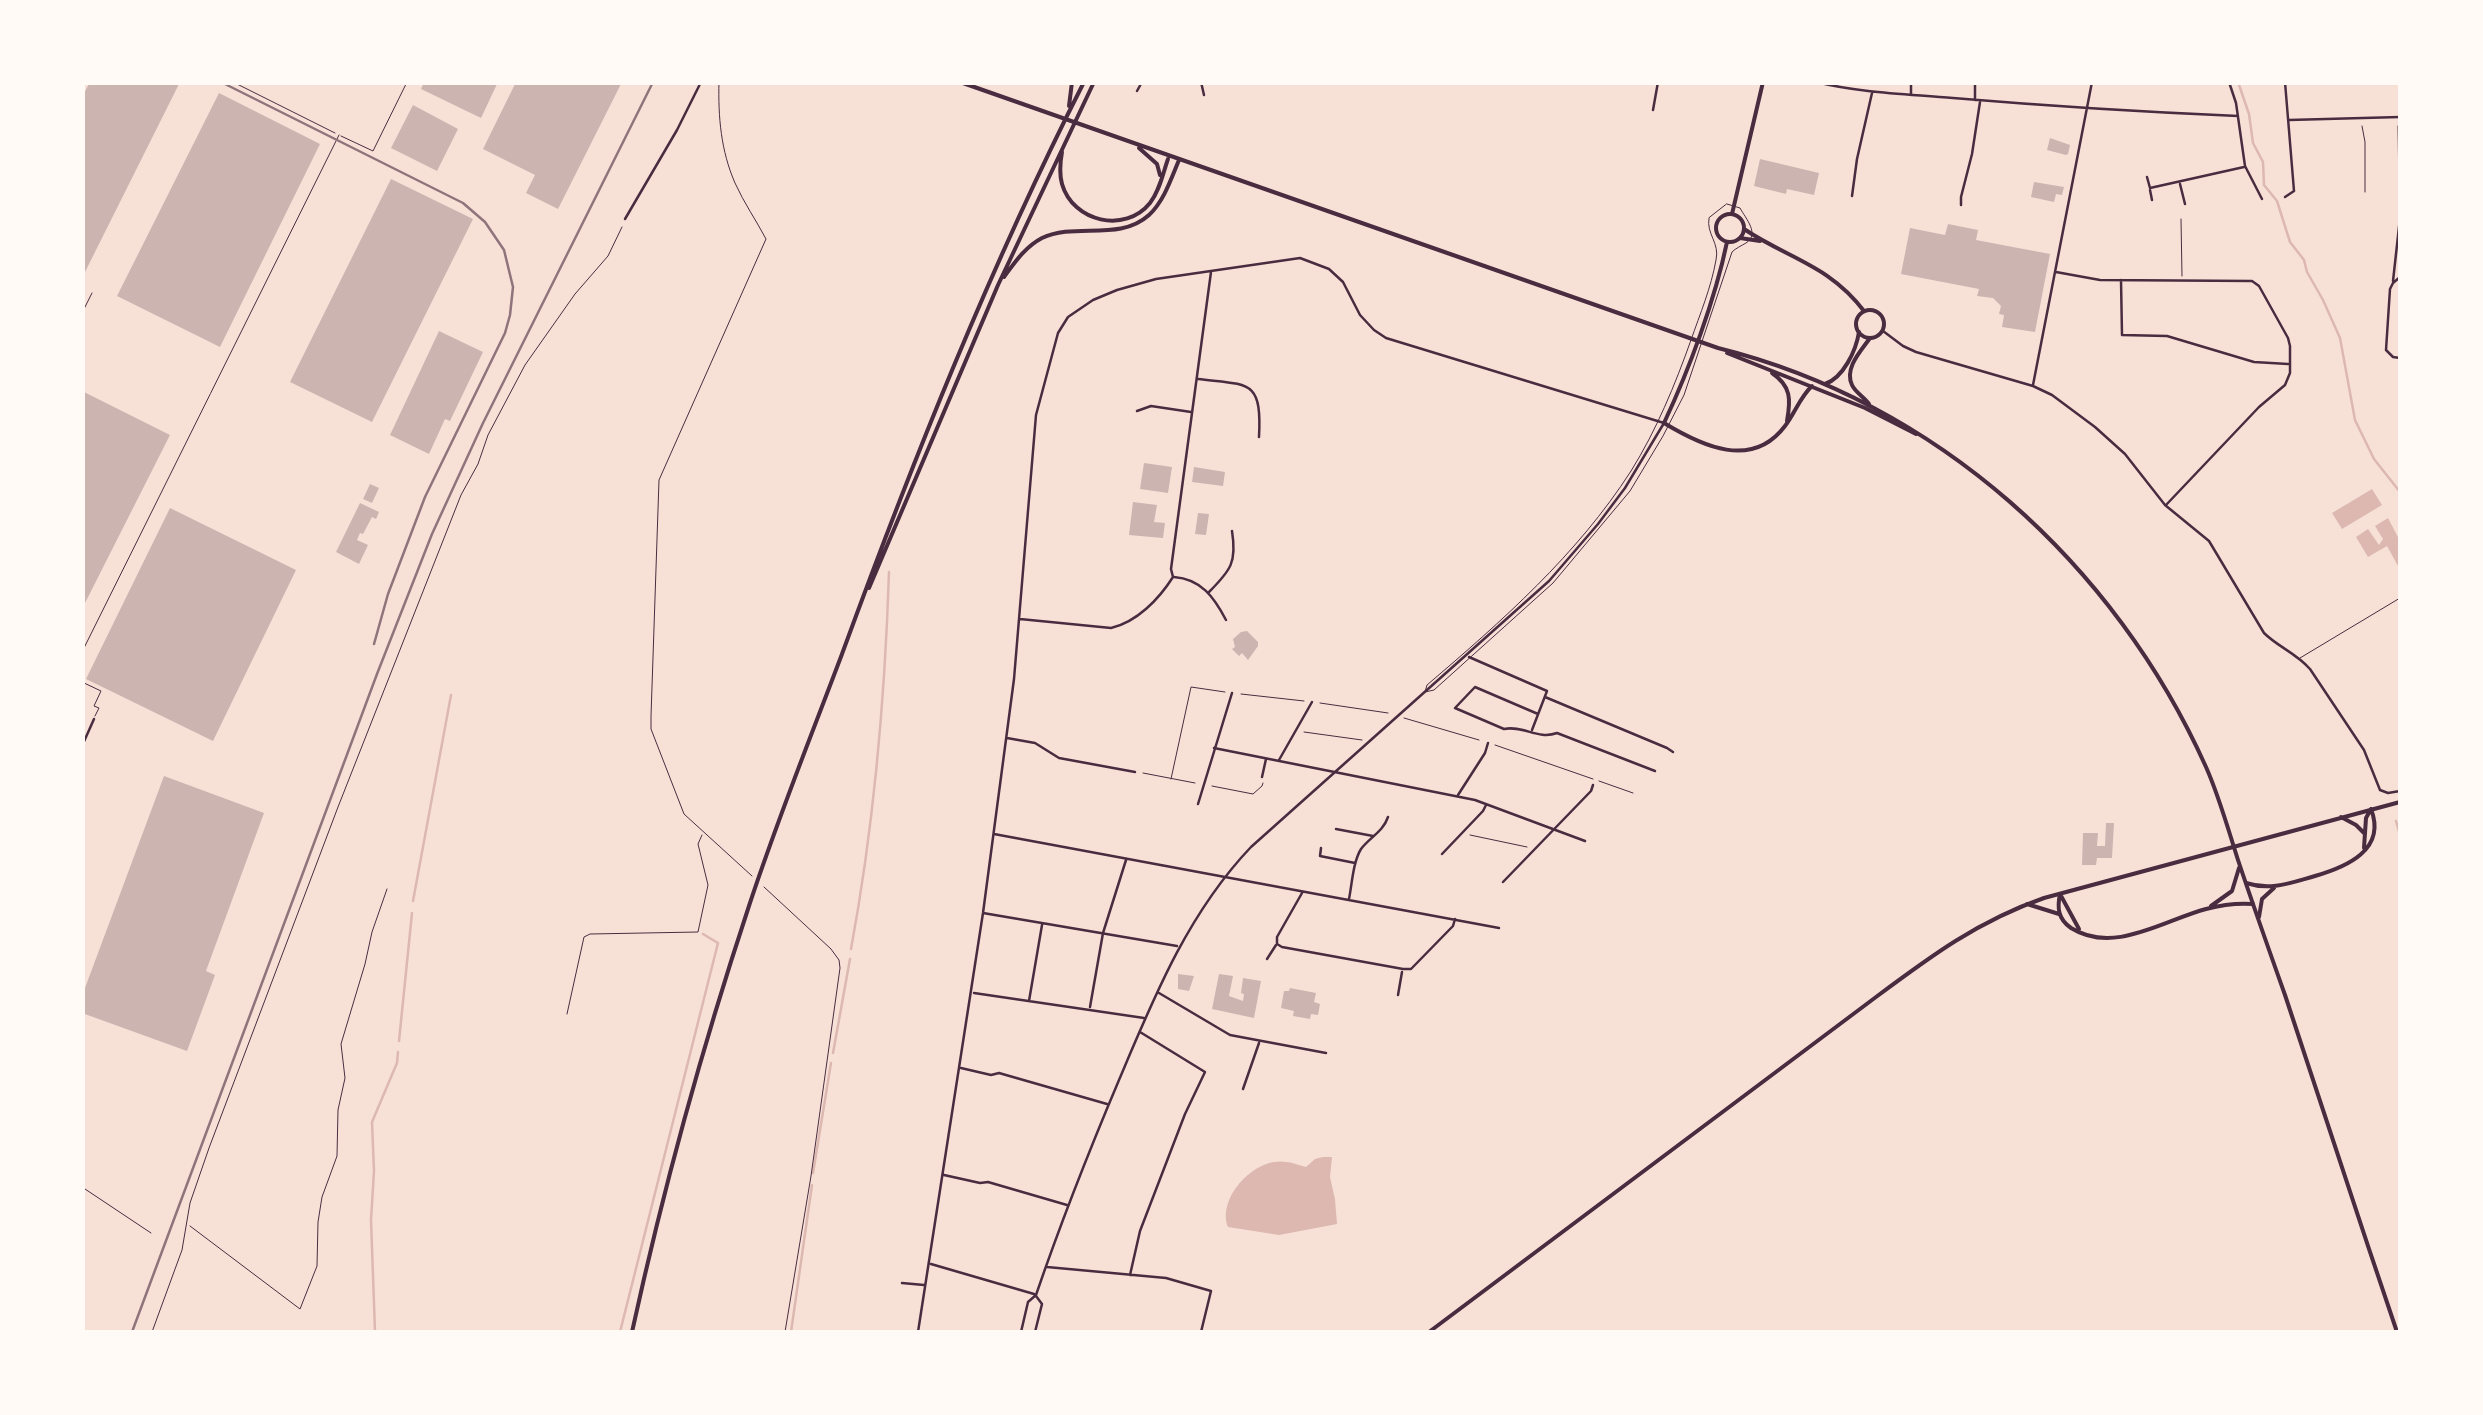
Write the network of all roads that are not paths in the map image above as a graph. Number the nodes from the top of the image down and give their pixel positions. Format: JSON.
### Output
{"nodes":[{"id":1,"x":233,"y":82,"type":"edge"},
{"id":2,"x":407,"y":82,"type":"edge"},
{"id":3,"x":701,"y":82,"type":"edge"},
{"id":4,"x":1072,"y":82,"type":"edge"},
{"id":5,"x":1084,"y":82,"type":"edge"},
{"id":6,"x":1094,"y":82,"type":"edge"},
{"id":7,"x":1142,"y":82,"type":"edge"},
{"id":8,"x":1201,"y":82,"type":"edge"},
{"id":9,"x":1658,"y":82,"type":"edge"},
{"id":10,"x":1763,"y":82,"type":"edge"},
{"id":11,"x":1816,"y":82,"type":"edge"},
{"id":12,"x":1911,"y":82,"type":"edge"},
{"id":13,"x":1975,"y":82,"type":"edge"},
{"id":14,"x":2092,"y":82,"type":"edge"},
{"id":15,"x":2230,"y":82,"type":"edge"},
{"id":16,"x":2286,"y":82,"type":"edge"},
{"id":17,"x":962,"y":83,"type":"edge"},
{"id":18,"x":1136,"y":90,"type":"dead end"},
{"id":19,"x":1872,"y":92,"type":"junction"},
{"id":20,"x":1911,"y":94,"type":"junction"},
{"id":21,"x":1204,"y":95,"type":"dead end"},
{"id":22,"x":1978,"y":100,"type":"junction"},
{"id":23,"x":2087,"y":108,"type":"junction"},
{"id":24,"x":1653,"y":110,"type":"dead end"},
{"id":25,"x":1067,"y":115,"type":"junction"},
{"id":26,"x":2238,"y":116,"type":"junction"},
{"id":27,"x":2399,"y":117,"type":"edge"},
{"id":28,"x":2288,"y":120,"type":"junction"},
{"id":29,"x":339,"y":134,"type":"junction"},
{"id":30,"x":1064,"y":143,"type":"junction"},
{"id":31,"x":1136,"y":146,"type":"junction"},
{"id":32,"x":1168,"y":157,"type":"junction"},
{"id":33,"x":1178,"y":160,"type":"junction"},
{"id":34,"x":2245,"y":166,"type":"junction"},
{"id":35,"x":2147,"y":176,"type":"dead end"},
{"id":36,"x":2180,"y":182,"type":"junction"},
{"id":37,"x":1160,"y":183,"type":"junction"},
{"id":38,"x":2150,"y":188,"type":"junction"},
{"id":39,"x":1852,"y":196,"type":"dead end"},
{"id":40,"x":2285,"y":197,"type":"dead end"},
{"id":41,"x":2262,"y":199,"type":"dead end"},
{"id":42,"x":2152,"y":200,"type":"dead end"},
{"id":43,"x":2185,"y":204,"type":"dead end"},
{"id":44,"x":1961,"y":205,"type":"dead end"},
{"id":45,"x":1732,"y":214,"type":"junction"},
{"id":46,"x":2181,"y":218,"type":"dead end"},
{"id":47,"x":2400,"y":218,"type":"edge"},
{"id":48,"x":624,"y":219,"type":"road end"},
{"id":49,"x":1744,"y":229,"type":"junction"},
{"id":50,"x":1740,"y":238,"type":"junction"},
{"id":51,"x":1727,"y":242,"type":"junction"},
{"id":52,"x":1765,"y":242,"type":"junction"},
{"id":53,"x":1211,"y":271,"type":"junction"},
{"id":54,"x":2056,"y":272,"type":"junction"},
{"id":55,"x":2400,"y":276,"type":"edge"},
{"id":56,"x":2121,"y":280,"type":"junction"},
{"id":57,"x":2182,"y":280,"type":"junction"},
{"id":58,"x":2393,"y":283,"type":"junction"},
{"id":59,"x":998,"y":285,"type":"junction"},
{"id":60,"x":92,"y":293,"type":"dead end"},
{"id":61,"x":82,"y":312,"type":"edge"},
{"id":62,"x":1864,"y":312,"type":"junction"},
{"id":63,"x":1883,"y":331,"type":"junction"},
{"id":64,"x":1859,"y":332,"type":"junction"},
{"id":65,"x":1870,"y":338,"type":"junction"},
{"id":66,"x":1718,"y":348,"type":"junction"},
{"id":67,"x":2400,"y":358,"type":"edge"},
{"id":68,"x":2290,"y":364,"type":"junction"},
{"id":69,"x":1762,"y":367,"type":"junction"},
{"id":70,"x":1197,"y":378,"type":"junction"},
{"id":71,"x":1824,"y":384,"type":"junction"},
{"id":72,"x":1812,"y":386,"type":"junction"},
{"id":73,"x":2033,"y":386,"type":"junction"},
{"id":74,"x":1869,"y":404,"type":"junction"},
{"id":75,"x":1137,"y":411,"type":"dead end"},
{"id":76,"x":1192,"y":412,"type":"junction"},
{"id":77,"x":1660,"y":422,"type":"junction"},
{"id":78,"x":1786,"y":425,"type":"junction"},
{"id":79,"x":1259,"y":437,"type":"dead end"},
{"id":80,"x":1924,"y":438,"type":"junction"},
{"id":81,"x":2165,"y":506,"type":"junction"},
{"id":82,"x":1232,"y":531,"type":"dead end"},
{"id":83,"x":1172,"y":577,"type":"junction"},
{"id":84,"x":1208,"y":593,"type":"junction"},
{"id":85,"x":2400,"y":598,"type":"edge"},
{"id":86,"x":1019,"y":618,"type":"junction"},
{"id":87,"x":1226,"y":620,"type":"dead end"},
{"id":88,"x":82,"y":652,"type":"edge"},
{"id":89,"x":1468,"y":655,"type":"junction"},
{"id":90,"x":840,"y":657,"type":"junction"},
{"id":91,"x":2300,"y":658,"type":"junction"},
{"id":92,"x":82,"y":682,"type":"edge"},
{"id":93,"x":1232,"y":692,"type":"road end"},
{"id":94,"x":1545,"y":697,"type":"junction"},
{"id":95,"x":1312,"y":702,"type":"road end"},
{"id":96,"x":1538,"y":714,"type":"junction"},
{"id":97,"x":94,"y":719,"type":"joint"},
{"id":98,"x":1531,"y":731,"type":"junction"},
{"id":99,"x":1006,"y":738,"type":"junction"},
{"id":100,"x":1488,"y":743,"type":"road end"},
{"id":101,"x":82,"y":746,"type":"edge"},
{"id":102,"x":1214,"y":748,"type":"junction"},
{"id":103,"x":1673,"y":752,"type":"dead end"},
{"id":104,"x":1266,"y":759,"type":"junction"},
{"id":105,"x":1278,"y":761,"type":"junction"},
{"id":106,"x":1655,"y":771,"type":"dead end"},
{"id":107,"x":1135,"y":772,"type":"road end"},
{"id":108,"x":1336,"y":772,"type":"junction"},
{"id":109,"x":1262,"y":777,"type":"road end"},
{"id":110,"x":1593,"y":785,"type":"dead end"},
{"id":111,"x":2400,"y":791,"type":"edge"},
{"id":112,"x":1458,"y":796,"type":"junction"},
{"id":113,"x":2400,"y":802,"type":"edge"},
{"id":114,"x":1198,"y":804,"type":"dead end"},
{"id":115,"x":1487,"y":804,"type":"junction"},
{"id":116,"x":2372,"y":809,"type":"junction"},
{"id":117,"x":1388,"y":817,"type":"dead end"},
{"id":118,"x":2341,"y":817,"type":"junction"},
{"id":119,"x":1336,"y":828,"type":"dead end"},
{"id":120,"x":1555,"y":828,"type":"junction"},
{"id":121,"x":993,"y":834,"type":"junction"},
{"id":122,"x":2365,"y":834,"type":"junction"},
{"id":123,"x":1375,"y":836,"type":"junction"},
{"id":124,"x":1585,"y":841,"type":"dead end"},
{"id":125,"x":1322,"y":848,"type":"dead end"},
{"id":126,"x":2364,"y":850,"type":"junction"},
{"id":127,"x":1442,"y":854,"type":"dead end"},
{"id":128,"x":1126,"y":859,"type":"junction"},
{"id":129,"x":1356,"y":863,"type":"junction"},
{"id":130,"x":2239,"y":863,"type":"junction"},
{"id":131,"x":1224,"y":877,"type":"junction"},
{"id":132,"x":1503,"y":882,"type":"dead end"},
{"id":133,"x":2246,"y":883,"type":"junction"},
{"id":134,"x":2275,"y":888,"type":"junction"},
{"id":135,"x":1302,"y":891,"type":"junction"},
{"id":136,"x":2060,"y":894,"type":"junction"},
{"id":137,"x":1349,"y":900,"type":"junction"},
{"id":138,"x":2027,"y":904,"type":"junction"},
{"id":139,"x":2253,"y":904,"type":"junction"},
{"id":140,"x":2207,"y":908,"type":"junction"},
{"id":141,"x":984,"y":913,"type":"junction"},
{"id":142,"x":2059,"y":914,"type":"junction"},
{"id":143,"x":2259,"y":917,"type":"junction"},
{"id":144,"x":1455,"y":919,"type":"junction"},
{"id":145,"x":1043,"y":924,"type":"junction"},
{"id":146,"x":1499,"y":928,"type":"dead end"},
{"id":147,"x":2082,"y":932,"type":"junction"},
{"id":148,"x":1103,"y":934,"type":"junction"},
{"id":149,"x":1276,"y":944,"type":"junction"},
{"id":150,"x":1178,"y":946,"type":"junction"},
{"id":151,"x":1268,"y":959,"type":"dead end"},
{"id":152,"x":1403,"y":970,"type":"junction"},
{"id":153,"x":1157,"y":992,"type":"junction"},
{"id":154,"x":971,"y":993,"type":"junction"},
{"id":155,"x":1398,"y":996,"type":"dead end"},
{"id":156,"x":1029,"y":1001,"type":"junction"},
{"id":157,"x":1090,"y":1010,"type":"junction"},
{"id":158,"x":1146,"y":1018,"type":"junction"},
{"id":159,"x":1140,"y":1032,"type":"junction"},
{"id":160,"x":1260,"y":1041,"type":"junction"},
{"id":161,"x":1326,"y":1053,"type":"dead end"},
{"id":162,"x":960,"y":1068,"type":"junction"},
{"id":163,"x":1243,"y":1088,"type":"dead end"},
{"id":164,"x":1109,"y":1105,"type":"junction"},
{"id":165,"x":942,"y":1175,"type":"junction"},
{"id":166,"x":1068,"y":1205,"type":"junction"},
{"id":167,"x":929,"y":1264,"type":"junction"},
{"id":168,"x":1046,"y":1267,"type":"junction"},
{"id":169,"x":1130,"y":1275,"type":"junction"},
{"id":170,"x":902,"y":1283,"type":"dead end"},
{"id":171,"x":925,"y":1286,"type":"junction"},
{"id":172,"x":1036,"y":1295,"type":"junction"},
{"id":173,"x":632,"y":1332,"type":"edge"},
{"id":174,"x":918,"y":1332,"type":"edge"},
{"id":175,"x":1020,"y":1332,"type":"edge"},
{"id":176,"x":1035,"y":1332,"type":"edge"},
{"id":177,"x":1200,"y":1332,"type":"edge"},
{"id":178,"x":1429,"y":1332,"type":"edge"},
{"id":179,"x":2397,"y":1332,"type":"edge"}],
"edges":[{"from":1,"to":29,"type":"lane"},
{"from":2,"to":29,"type":"lane"},
{"from":3,"to":48,"type":"street"},
{"from":4,"to":25,"type":"main road"},
{"from":5,"to":25,"type":"main road"},
{"from":6,"to":30,"type":"main road"},
{"from":7,"to":18,"type":"street"},
{"from":8,"to":21,"type":"street"},
{"from":9,"to":24,"type":"street"},
{"from":10,"to":45,"type":"main road"},
{"from":11,"to":19,"type":"street"},
{"from":12,"to":20,"type":"street"},
{"from":13,"to":22,"type":"street"},
{"from":14,"to":23,"type":"street"},
{"from":15,"to":26,"type":"street"},
{"from":16,"to":28,"type":"street"},
{"from":17,"to":31,"type":"main road"},
{"from":19,"to":20,"type":"street"},
{"from":19,"to":39,"type":"street"},
{"from":20,"to":22,"type":"street"},
{"from":22,"to":23,"type":"street"},
{"from":22,"to":44,"type":"street"},
{"from":23,"to":26,"type":"street"},
{"from":23,"to":54,"type":"street"},
{"from":25,"to":90,"type":"main road"},
{"from":26,"to":34,"type":"street"},
{"from":27,"to":28,"type":"street"},
{"from":28,"to":40,"type":"street"},
{"from":29,"to":88,"type":"lane"},
{"from":30,"to":37,"type":"main road"},
{"from":30,"to":59,"type":"main road"},
{"from":31,"to":32,"type":"main road"},
{"from":31,"to":37,"type":"main road"},
{"from":32,"to":33,"type":"main road"},
{"from":32,"to":37,"type":"main road"},
{"from":33,"to":59,"type":"main road"},
{"from":33,"to":66,"type":"main road"},
{"from":34,"to":36,"type":"street"},
{"from":34,"to":41,"type":"street"},
{"from":35,"to":38,"type":"street"},
{"from":36,"to":38,"type":"street"},
{"from":36,"to":43,"type":"street"},
{"from":38,"to":42,"type":"street"},
{"from":45,"to":49,"type":"main road"},
{"from":45,"to":51,"type":"main road"},
{"from":46,"to":57,"type":"lane"},
{"from":47,"to":58,"type":"street"},
{"from":49,"to":50,"type":"main road"},
{"from":49,"to":52,"type":"main road"},
{"from":50,"to":51,"type":"main road"},
{"from":50,"to":52,"type":"main road"},
{"from":51,"to":77,"type":"main road"},
{"from":52,"to":62,"type":"main road"},
{"from":53,"to":70,"type":"street"},
{"from":53,"to":77,"type":"street"},
{"from":53,"to":86,"type":"street"},
{"from":54,"to":56,"type":"street"},
{"from":54,"to":73,"type":"street"},
{"from":55,"to":58,"type":"street"},
{"from":56,"to":57,"type":"street"},
{"from":56,"to":68,"type":"street"},
{"from":57,"to":68,"type":"street"},
{"from":58,"to":67,"type":"street"},
{"from":59,"to":90,"type":"main road"},
{"from":60,"to":61,"type":"lane"},
{"from":62,"to":63,"type":"main road"},
{"from":62,"to":64,"type":"main road"},
{"from":63,"to":65,"type":"main road"},
{"from":63,"to":73,"type":"street"},
{"from":64,"to":65,"type":"main road"},
{"from":64,"to":71,"type":"main road"},
{"from":65,"to":74,"type":"main road"},
{"from":66,"to":69,"type":"main road"},
{"from":66,"to":71,"type":"main road"},
{"from":68,"to":81,"type":"street"},
{"from":69,"to":72,"type":"main road"},
{"from":69,"to":78,"type":"main road"},
{"from":70,"to":76,"type":"street"},
{"from":70,"to":79,"type":"street"},
{"from":71,"to":74,"type":"main road"},
{"from":72,"to":78,"type":"main road"},
{"from":72,"to":80,"type":"main road"},
{"from":73,"to":81,"type":"street"},
{"from":74,"to":80,"type":"main road"},
{"from":75,"to":76,"type":"street"},
{"from":76,"to":83,"type":"street"},
{"from":77,"to":78,"type":"main road"},
{"from":77,"to":89,"type":"street"},
{"from":80,"to":130,"type":"main road"},
{"from":81,"to":91,"type":"street"},
{"from":82,"to":84,"type":"street"},
{"from":83,"to":84,"type":"street"},
{"from":83,"to":86,"type":"street"},
{"from":84,"to":87,"type":"street"},
{"from":85,"to":91,"type":"lane"},
{"from":86,"to":99,"type":"street"},
{"from":89,"to":94,"type":"street"},
{"from":89,"to":108,"type":"street"},
{"from":90,"to":173,"type":"main road"},
{"from":91,"to":111,"type":"street"},
{"from":92,"to":97,"type":"lane"},
{"from":93,"to":102,"type":"street"},
{"from":94,"to":96,"type":"street"},
{"from":94,"to":103,"type":"street"},
{"from":95,"to":105,"type":"street"},
{"from":96,"to":98,"type":"street"},
{"from":96,"to":98,"type":"street"},
{"from":97,"to":101,"type":"street"},
{"from":98,"to":106,"type":"street"},
{"from":99,"to":107,"type":"street"},
{"from":99,"to":121,"type":"street"},
{"from":100,"to":112,"type":"street"},
{"from":102,"to":104,"type":"street"},
{"from":102,"to":114,"type":"street"},
{"from":104,"to":105,"type":"street"},
{"from":104,"to":109,"type":"street"},
{"from":105,"to":108,"type":"street"},
{"from":108,"to":112,"type":"street"},
{"from":108,"to":131,"type":"street"},
{"from":110,"to":120,"type":"street"},
{"from":112,"to":115,"type":"street"},
{"from":113,"to":116,"type":"main road"},
{"from":115,"to":120,"type":"street"},
{"from":115,"to":127,"type":"street"},
{"from":116,"to":118,"type":"main road"},
{"from":116,"to":122,"type":"main road"},
{"from":116,"to":126,"type":"main road"},
{"from":117,"to":123,"type":"street"},
{"from":118,"to":122,"type":"main road"},
{"from":118,"to":136,"type":"main road"},
{"from":119,"to":123,"type":"street"},
{"from":120,"to":124,"type":"street"},
{"from":120,"to":132,"type":"street"},
{"from":121,"to":128,"type":"street"},
{"from":121,"to":141,"type":"street"},
{"from":122,"to":126,"type":"main road"},
{"from":123,"to":129,"type":"street"},
{"from":125,"to":129,"type":"street"},
{"from":126,"to":134,"type":"main road"},
{"from":128,"to":131,"type":"street"},
{"from":128,"to":148,"type":"street"},
{"from":129,"to":137,"type":"street"},
{"from":130,"to":133,"type":"main road"},
{"from":130,"to":140,"type":"main road"},
{"from":131,"to":135,"type":"street"},
{"from":131,"to":150,"type":"street"},
{"from":133,"to":134,"type":"main road"},
{"from":133,"to":139,"type":"main road"},
{"from":134,"to":143,"type":"main road"},
{"from":135,"to":137,"type":"street"},
{"from":135,"to":149,"type":"street"},
{"from":136,"to":138,"type":"main road"},
{"from":136,"to":142,"type":"main road"},
{"from":136,"to":147,"type":"main road"},
{"from":137,"to":144,"type":"street"},
{"from":138,"to":142,"type":"main road"},
{"from":138,"to":178,"type":"main road"},
{"from":139,"to":140,"type":"main road"},
{"from":139,"to":143,"type":"main road"},
{"from":140,"to":147,"type":"main road"},
{"from":141,"to":145,"type":"street"},
{"from":141,"to":154,"type":"street"},
{"from":142,"to":147,"type":"main road"},
{"from":143,"to":179,"type":"main road"},
{"from":144,"to":146,"type":"street"},
{"from":144,"to":152,"type":"street"},
{"from":145,"to":148,"type":"street"},
{"from":145,"to":156,"type":"street"},
{"from":148,"to":150,"type":"street"},
{"from":148,"to":157,"type":"street"},
{"from":149,"to":151,"type":"street"},
{"from":149,"to":152,"type":"street"},
{"from":150,"to":153,"type":"street"},
{"from":152,"to":155,"type":"street"},
{"from":153,"to":158,"type":"street"},
{"from":153,"to":160,"type":"street"},
{"from":154,"to":156,"type":"street"},
{"from":154,"to":162,"type":"street"},
{"from":156,"to":157,"type":"street"},
{"from":157,"to":158,"type":"street"},
{"from":158,"to":159,"type":"street"},
{"from":159,"to":164,"type":"street"},
{"from":159,"to":169,"type":"street"},
{"from":160,"to":161,"type":"street"},
{"from":160,"to":163,"type":"street"},
{"from":162,"to":164,"type":"street"},
{"from":162,"to":165,"type":"street"},
{"from":164,"to":166,"type":"street"},
{"from":165,"to":166,"type":"street"},
{"from":165,"to":167,"type":"street"},
{"from":166,"to":168,"type":"street"},
{"from":167,"to":171,"type":"street"},
{"from":167,"to":172,"type":"street"},
{"from":168,"to":169,"type":"street"},
{"from":168,"to":172,"type":"street"},
{"from":169,"to":177,"type":"street"},
{"from":170,"to":171,"type":"street"},
{"from":171,"to":174,"type":"street"},
{"from":172,"to":175,"type":"street"},
{"from":172,"to":176,"type":"street"}]}
